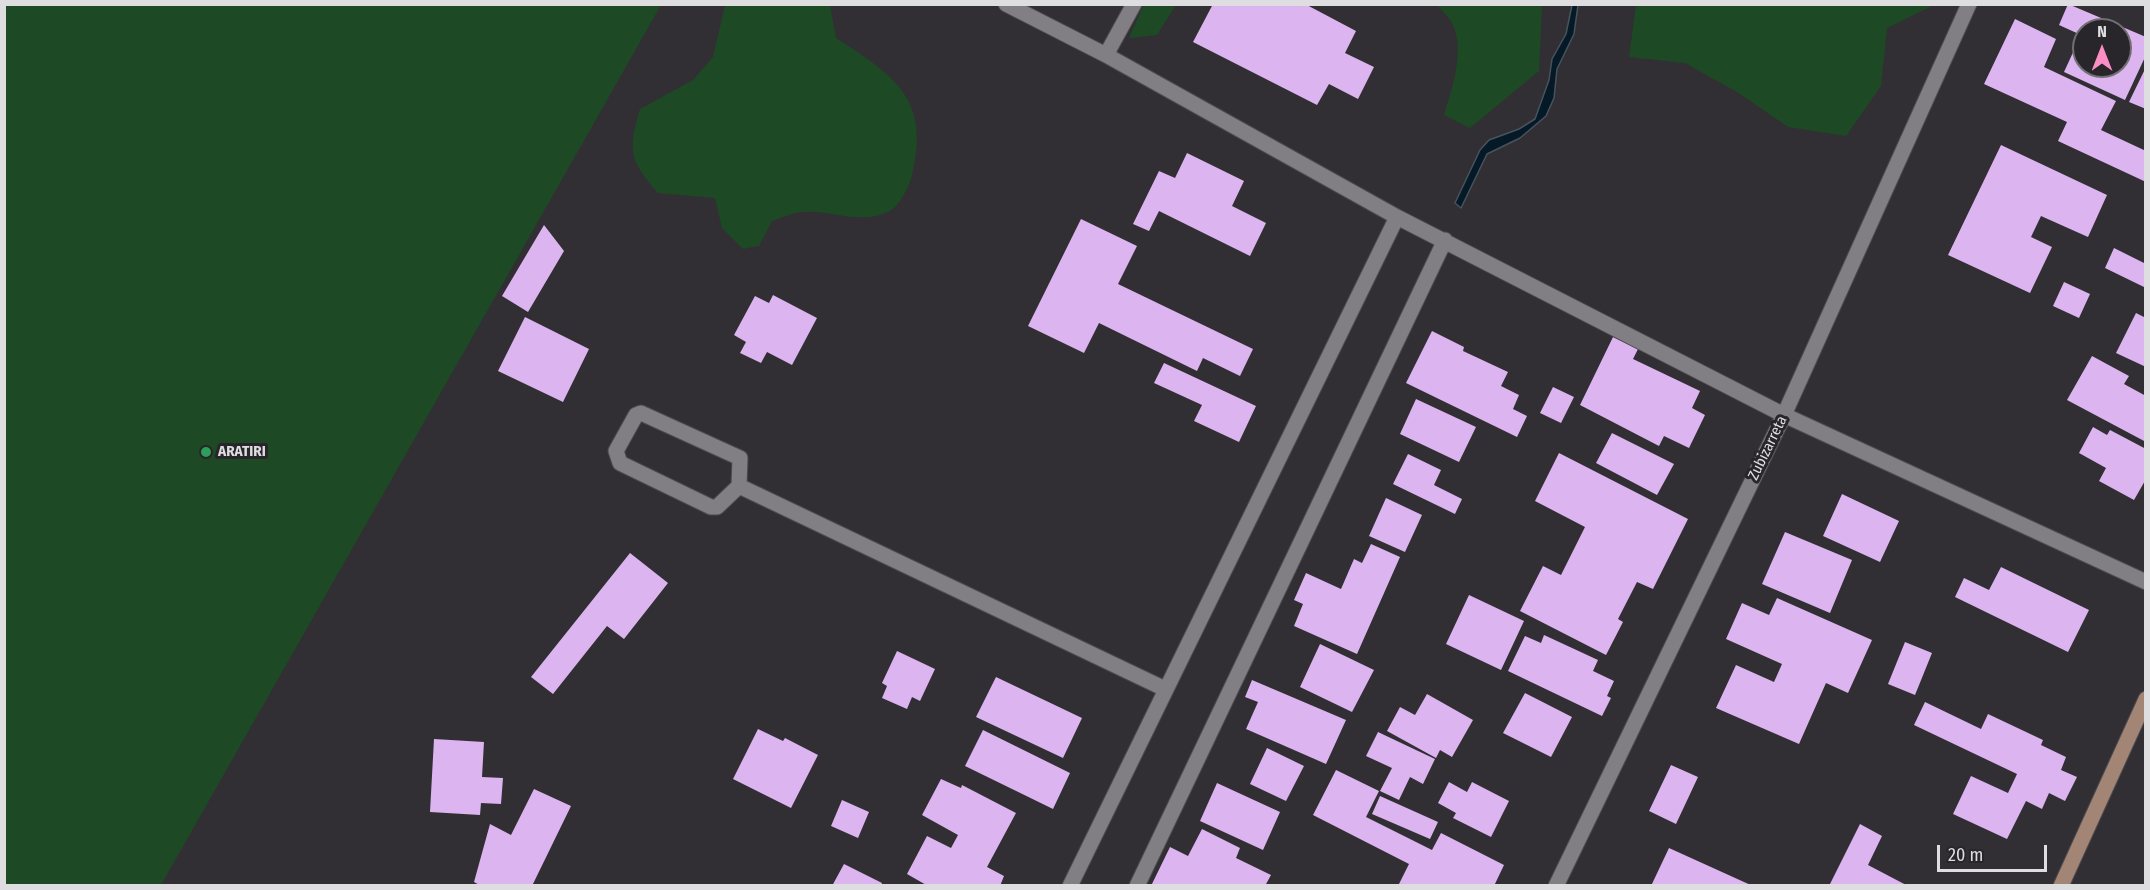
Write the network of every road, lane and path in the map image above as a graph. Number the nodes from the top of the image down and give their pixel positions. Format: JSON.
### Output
{"nodes":[{"id":1,"x":1006,"y":4,"type":"edge"},
{"id":2,"x":1134,"y":4,"type":"edge"},
{"id":3,"x":1969,"y":4,"type":"edge"},
{"id":4,"x":1106,"y":55,"type":"junction"},
{"id":5,"x":1397,"y":217,"type":"junction"},
{"id":6,"x":1445,"y":240,"type":"junction"},
{"id":7,"x":1784,"y":415,"type":"junction"},
{"id":8,"x":739,"y":486,"type":"junction"},
{"id":9,"x":2145,"y":582,"type":"edge"},
{"id":10,"x":1165,"y":689,"type":"junction"},
{"id":11,"x":2145,"y":699,"type":"edge"},
{"id":12,"x":1070,"y":885,"type":"edge"},
{"id":13,"x":1137,"y":885,"type":"edge"},
{"id":14,"x":1557,"y":885,"type":"edge"},
{"id":15,"x":2061,"y":885,"type":"edge"}],
"edges":[{"from":1,"to":4,"type":"street"},
{"from":2,"to":4,"type":"street"},
{"from":3,"to":7,"type":"street","name":"Zubizarreta"},
{"from":4,"to":5,"type":"street"},
{"from":5,"to":6,"type":"street"},
{"from":5,"to":10,"type":"street"},
{"from":6,"to":7,"type":"street"},
{"from":6,"to":13,"type":"street"},
{"from":7,"to":9,"type":"street"},
{"from":7,"to":14,"type":"street","name":"Zubizarreta"},
{"from":8,"to":8,"type":"street"},
{"from":8,"to":10,"type":"street"},
{"from":10,"to":12,"type":"street"},
{"from":11,"to":15,"type":"street"}]}
